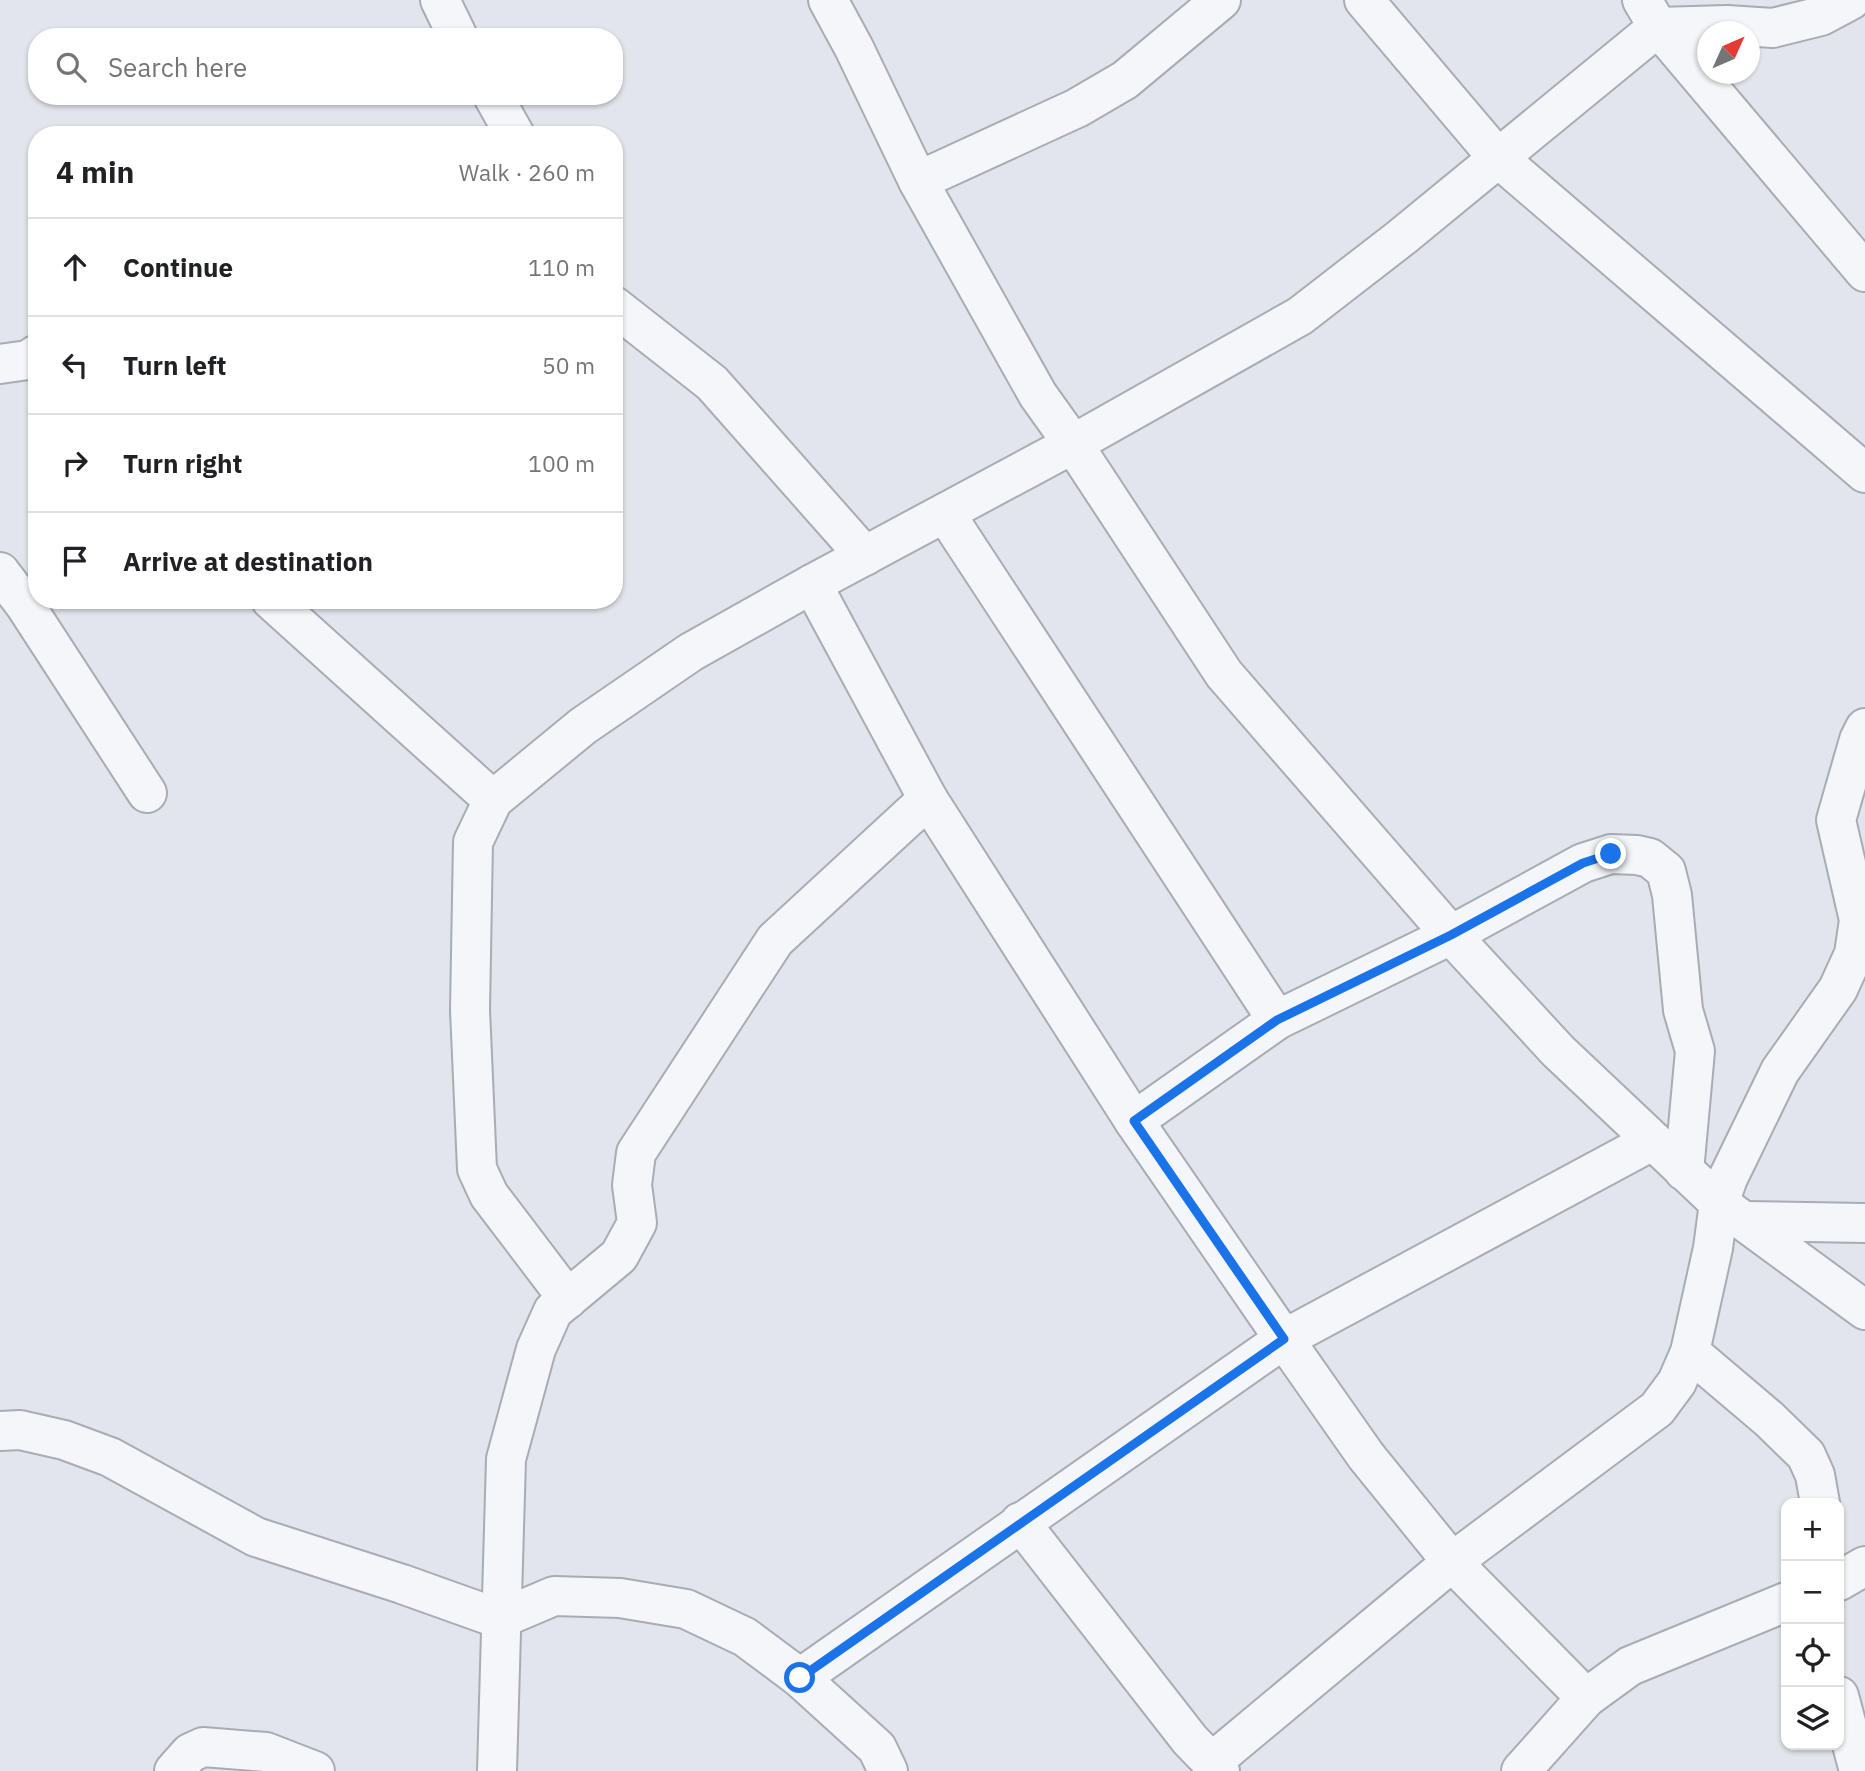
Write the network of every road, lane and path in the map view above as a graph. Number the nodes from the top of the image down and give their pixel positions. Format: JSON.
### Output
{"nodes":[{"id":1,"x":440,"y":0,"type":"edge"},
{"id":2,"x":828,"y":0,"type":"edge"},
{"id":3,"x":1221,"y":0,"type":"edge"},
{"id":4,"x":1364,"y":0,"type":"edge"},
{"id":5,"x":1851,"y":0,"type":"edge"},
{"id":6,"x":1650,"y":13,"type":"edge"},
{"id":7,"x":454,"y":28,"type":"edge"},
{"id":8,"x":498,"y":105,"type":"edge"},
{"id":9,"x":510,"y":126,"type":"edge"},
{"id":10,"x":1497,"y":156,"type":"junction"},
{"id":11,"x":918,"y":181,"type":"junction"},
{"id":12,"x":1865,"y":272,"type":"edge"},
{"id":13,"x":623,"y":313,"type":"edge"},
{"id":14,"x":28,"y":360,"type":"edge"},
{"id":15,"x":0,"y":364,"type":"edge"},
{"id":16,"x":1073,"y":444,"type":"junction"},
{"id":17,"x":1865,"y":473,"type":"edge"},
{"id":18,"x":945,"y":513,"type":"junction"},
{"id":19,"x":865,"y":556,"type":"junction"},
{"id":20,"x":0,"y":572,"type":"edge"},
{"id":21,"x":812,"y":584,"type":"junction"},
{"id":22,"x":28,"y":599,"type":"edge"},
{"id":23,"x":35,"y":609,"type":"edge"},
{"id":24,"x":281,"y":609,"type":"edge"},
{"id":25,"x":1865,"y":728,"type":"edge"},
{"id":26,"x":147,"y":793,"type":"dead end"},
{"id":27,"x":928,"y":799,"type":"junction"},
{"id":28,"x":493,"y":800,"type":"junction"},
{"id":29,"x":1836,"y":820,"type":"junction"},
{"id":30,"x":1865,"y":847,"type":"edge"},
{"id":31,"x":1451,"y":935,"type":"junction"},
{"id":32,"x":1277,"y":1020,"type":"junction"},
{"id":33,"x":1134,"y":1121,"type":"junction"},
{"id":34,"x":1652,"y":1141,"type":"junction"},
{"id":35,"x":1684,"y":1171,"type":"junction"},
{"id":36,"x":1732,"y":1212,"type":"junction"},
{"id":37,"x":1865,"y":1223,"type":"edge"},
{"id":38,"x":568,"y":1298,"type":"junction"},
{"id":39,"x":1865,"y":1310,"type":"edge"},
{"id":40,"x":1284,"y":1339,"type":"junction"},
{"id":41,"x":1690,"y":1352,"type":"junction"},
{"id":42,"x":0,"y":1431,"type":"edge"},
{"id":43,"x":1819,"y":1498,"type":"edge"},
{"id":44,"x":1020,"y":1522,"type":"junction"},
{"id":45,"x":1452,"y":1562,"type":"junction"},
{"id":46,"x":1781,"y":1604,"type":"edge"},
{"id":47,"x":500,"y":1619,"type":"junction"},
{"id":48,"x":800,"y":1678,"type":"junction"},
{"id":49,"x":1586,"y":1698,"type":"junction"},
{"id":50,"x":1844,"y":1715,"type":"edge"},
{"id":51,"x":1216,"y":1766,"type":"edge"},
{"id":52,"x":174,"y":1771,"type":"edge"},
{"id":53,"x":315,"y":1771,"type":"edge"},
{"id":54,"x":497,"y":1771,"type":"edge"},
{"id":55,"x":888,"y":1771,"type":"edge"},
{"id":56,"x":1521,"y":1771,"type":"edge"},
{"id":57,"x":1859,"y":1771,"type":"edge"}],
"edges":[{"from":1,"to":7,"type":"street"},
{"from":2,"to":11,"type":"street"},
{"from":3,"to":11,"type":"street"},
{"from":4,"to":10,"type":"street"},
{"from":5,"to":6,"type":"street"},
{"from":6,"to":10,"type":"street"},
{"from":6,"to":12,"type":"street"},
{"from":8,"to":9,"type":"street"},
{"from":10,"to":16,"type":"street"},
{"from":10,"to":17,"type":"street"},
{"from":11,"to":16,"type":"street"},
{"from":13,"to":19,"type":"street"},
{"from":14,"to":15,"type":"street"},
{"from":16,"to":18,"type":"street"},
{"from":16,"to":31,"type":"street"},
{"from":18,"to":19,"type":"street"},
{"from":18,"to":32,"type":"street"},
{"from":19,"to":21,"type":"street"},
{"from":20,"to":22,"type":"street"},
{"from":21,"to":27,"type":"street"},
{"from":21,"to":28,"type":"street"},
{"from":23,"to":26,"type":"street"},
{"from":24,"to":28,"type":"street"},
{"from":25,"to":29,"type":"street"},
{"from":27,"to":33,"type":"street"},
{"from":27,"to":38,"type":"street"},
{"from":28,"to":38,"type":"street"},
{"from":29,"to":30,"type":"street"},
{"from":29,"to":36,"type":"street"},
{"from":31,"to":32,"type":"street"},
{"from":31,"to":34,"type":"street"},
{"from":31,"to":35,"type":"street"},
{"from":32,"to":33,"type":"street"},
{"from":33,"to":40,"type":"street"},
{"from":34,"to":35,"type":"street"},
{"from":34,"to":40,"type":"street"},
{"from":35,"to":36,"type":"street"},
{"from":36,"to":37,"type":"street"},
{"from":36,"to":39,"type":"street"},
{"from":36,"to":41,"type":"street"},
{"from":38,"to":47,"type":"street"},
{"from":40,"to":44,"type":"street"},
{"from":40,"to":45,"type":"street"},
{"from":41,"to":43,"type":"street"},
{"from":41,"to":45,"type":"street"},
{"from":42,"to":47,"type":"street"},
{"from":44,"to":48,"type":"street"},
{"from":44,"to":51,"type":"street"},
{"from":45,"to":49,"type":"street"},
{"from":45,"to":51,"type":"street"},
{"from":46,"to":49,"type":"street"},
{"from":47,"to":48,"type":"street"},
{"from":47,"to":54,"type":"street"},
{"from":48,"to":55,"type":"street"},
{"from":49,"to":56,"type":"street"},
{"from":50,"to":57,"type":"street"},
{"from":52,"to":53,"type":"street"}]}
